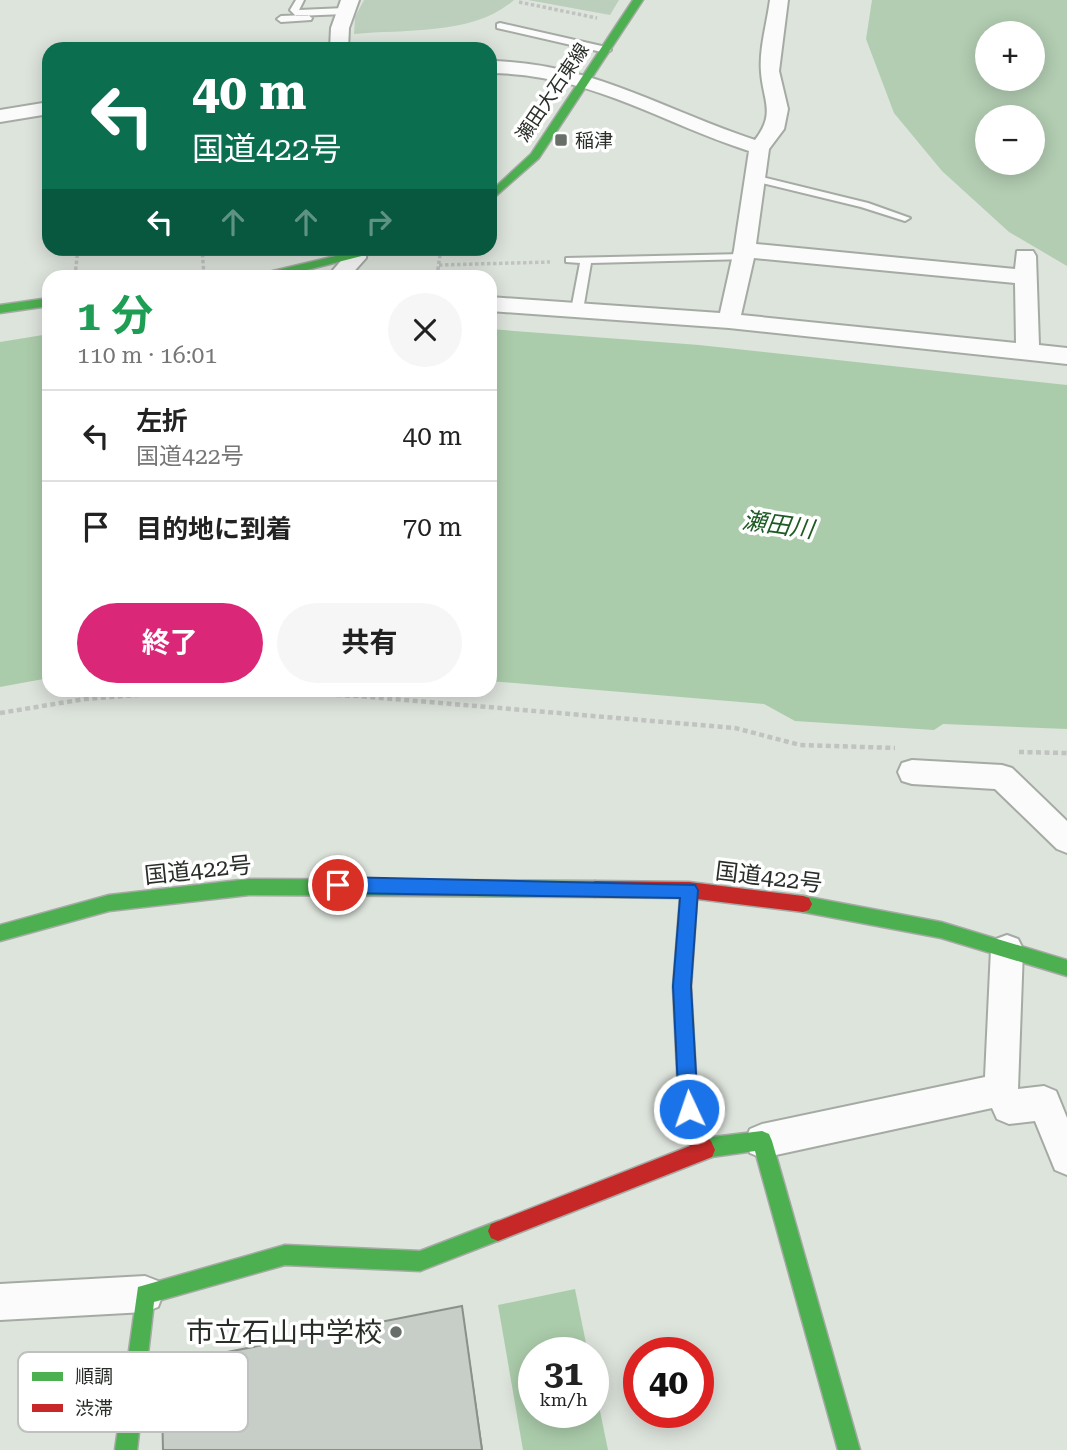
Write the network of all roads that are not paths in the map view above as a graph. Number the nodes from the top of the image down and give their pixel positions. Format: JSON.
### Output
{"nodes":[{"id":1,"x":300,"y":0,"type":"edge"},
{"id":2,"x":638,"y":0,"type":"edge"},
{"id":3,"x":779,"y":0,"type":"edge"},
{"id":4,"x":346,"y":9,"type":"edge"},
{"id":5,"x":281,"y":19,"type":"dead end"},
{"id":6,"x":500,"y":26,"type":"dead end"},
{"id":7,"x":340,"y":42,"type":"edge"},
{"id":8,"x":606,"y":50,"type":"junction"},
{"id":9,"x":497,"y":67,"type":"edge"},
{"id":10,"x":588,"y":79,"type":"junction"},
{"id":11,"x":42,"y":109,"type":"edge"},
{"id":12,"x":0,"y":116,"type":"edge"},
{"id":13,"x":760,"y":148,"type":"junction"},
{"id":14,"x":754,"y":178,"type":"junction"},
{"id":15,"x":497,"y":191,"type":"edge"},
{"id":16,"x":905,"y":218,"type":"dead end"},
{"id":17,"x":744,"y":253,"type":"junction"},
{"id":18,"x":345,"y":256,"type":"edge"},
{"id":19,"x":354,"y":256,"type":"edge"},
{"id":20,"x":570,"y":260,"type":"road end"},
{"id":21,"x":586,"y":260,"type":"junction"},
{"id":22,"x":292,"y":270,"type":"edge"},
{"id":23,"x":343,"y":270,"type":"edge"},
{"id":24,"x":42,"y":303,"type":"edge"},
{"id":25,"x":497,"y":304,"type":"edge"},
{"id":26,"x":0,"y":309,"type":"edge"},
{"id":27,"x":577,"y":310,"type":"junction"},
{"id":28,"x":729,"y":321,"type":"junction"},
{"id":29,"x":1028,"y":352,"type":"junction"},
{"id":30,"x":1067,"y":356,"type":"edge"},
{"id":31,"x":907,"y":760,"type":"road end"},
{"id":32,"x":1067,"y":840,"type":"edge"},
{"id":33,"x":689,"y":890,"type":"junction"},
{"id":34,"x":0,"y":933,"type":"edge"},
{"id":35,"x":1007,"y":949,"type":"junction"},
{"id":36,"x":1067,"y":968,"type":"edge"},
{"id":37,"x":1002,"y":1090,"type":"junction"},
{"id":38,"x":762,"y":1141,"type":"junction"},
{"id":39,"x":705,"y":1150,"type":"junction"},
{"id":40,"x":1067,"y":1158,"type":"edge"},
{"id":41,"x":145,"y":1294,"type":"junction"},
{"id":42,"x":0,"y":1302,"type":"edge"},
{"id":43,"x":138,"y":1352,"type":"edge"},
{"id":44,"x":128,"y":1432,"type":"edge"},
{"id":45,"x":126,"y":1450,"type":"edge"},
{"id":46,"x":849,"y":1450,"type":"edge"}],
"edges":[{"from":1,"to":4,"type":"lane"},
{"from":2,"to":8,"type":"main road","name":"瀬田大石東線"},
{"from":3,"to":13,"type":"street"},
{"from":4,"to":5,"type":"lane"},
{"from":4,"to":7,"type":"street"},
{"from":6,"to":8,"type":"lane"},
{"from":8,"to":10,"type":"main road","name":"瀬田大石東線"},
{"from":9,"to":10,"type":"street"},
{"from":10,"to":13,"type":"street"},
{"from":10,"to":15,"type":"main road","name":"瀬田大石東線"},
{"from":11,"to":12,"type":"street"},
{"from":13,"to":14,"type":"street"},
{"from":14,"to":16,"type":"lane"},
{"from":14,"to":17,"type":"street"},
{"from":17,"to":21,"type":"lane"},
{"from":17,"to":28,"type":"street"},
{"from":17,"to":29,"type":"street"},
{"from":18,"to":22,"type":"main road"},
{"from":19,"to":23,"type":"street"},
{"from":20,"to":21,"type":"lane"},
{"from":21,"to":27,"type":"lane"},
{"from":24,"to":26,"type":"main road"},
{"from":25,"to":27,"type":"street"},
{"from":27,"to":28,"type":"street"},
{"from":28,"to":29,"type":"street"},
{"from":29,"to":30,"type":"street"},
{"from":31,"to":32,"type":"street"},
{"from":33,"to":34,"type":"main road","name":"国道422号"},
{"from":33,"to":35,"type":"main road","name":"国道422号"},
{"from":33,"to":39,"type":"main road"},
{"from":35,"to":36,"type":"main road","name":"国道422号"},
{"from":35,"to":37,"type":"street"},
{"from":37,"to":38,"type":"street"},
{"from":37,"to":40,"type":"street"},
{"from":38,"to":39,"type":"main road"},
{"from":38,"to":46,"type":"main road"},
{"from":39,"to":41,"type":"main road"},
{"from":41,"to":42,"type":"street"},
{"from":41,"to":43,"type":"main road"},
{"from":44,"to":45,"type":"main road"}]}
